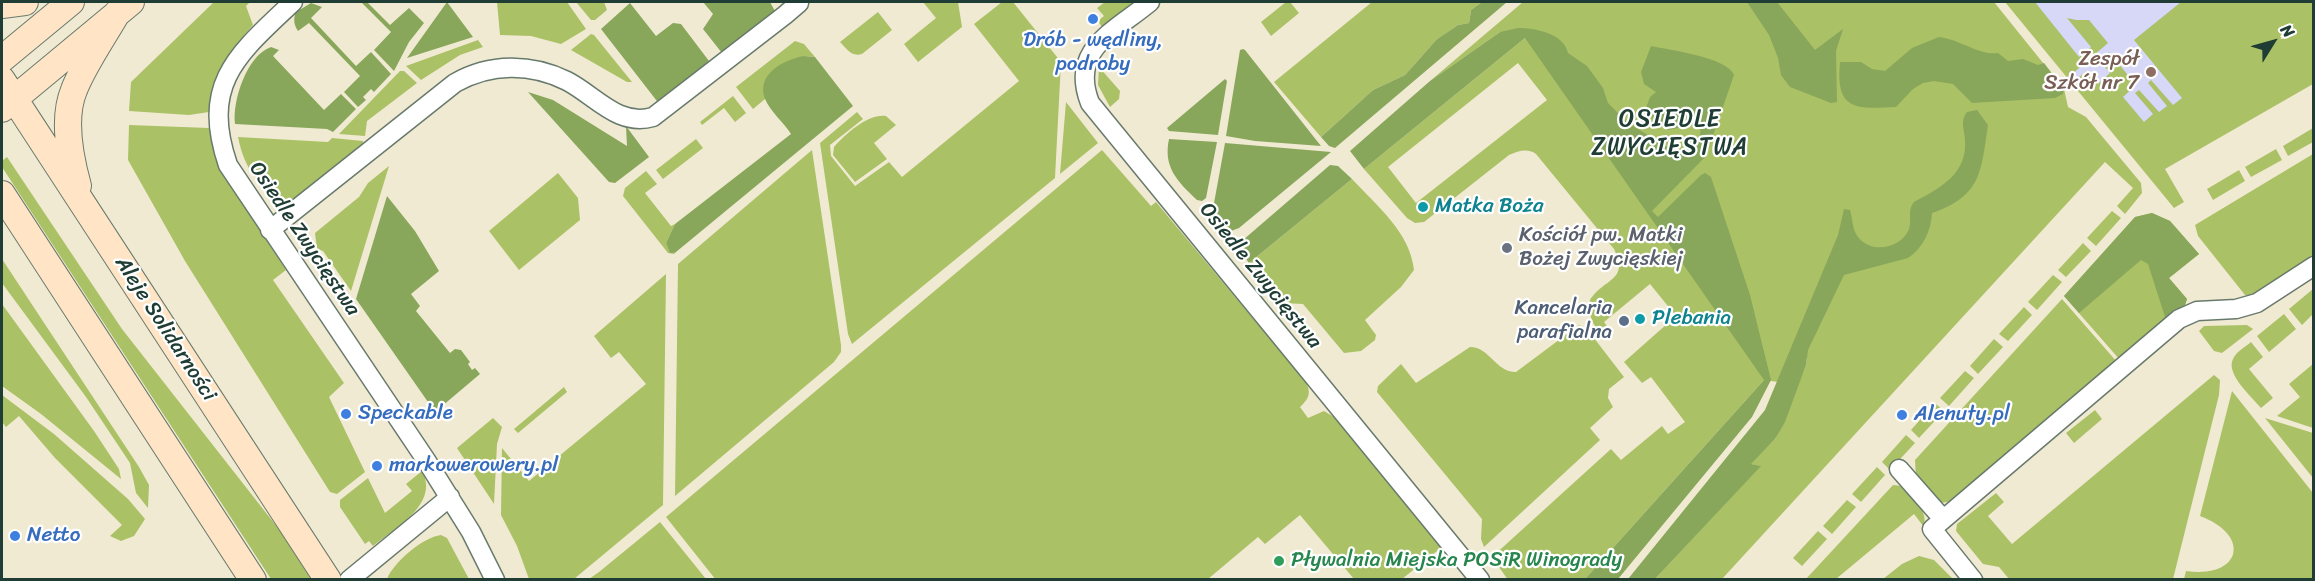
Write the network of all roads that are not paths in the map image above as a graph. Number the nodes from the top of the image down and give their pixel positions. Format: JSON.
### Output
{"nodes":[{"id":1,"x":25,"y":2,"type":"edge"},
{"id":2,"x":71,"y":2,"type":"edge"},
{"id":3,"x":293,"y":2,"type":"edge"},
{"id":4,"x":798,"y":2,"type":"edge"},
{"id":5,"x":1150,"y":2,"type":"edge"},
{"id":6,"x":2,"y":5,"type":"edge"},
{"id":7,"x":124,"y":7,"type":"edge"},
{"id":8,"x":2,"y":59,"type":"edge"},
{"id":9,"x":6,"y":96,"type":"edge"},
{"id":10,"x":2,"y":194,"type":"edge"},
{"id":11,"x":83,"y":204,"type":"junction"},
{"id":12,"x":2,"y":224,"type":"edge"},
{"id":13,"x":270,"y":230,"type":"junction"},
{"id":14,"x":2313,"y":266,"type":"edge"},
{"id":15,"x":49,"y":267,"type":"junction"},
{"id":16,"x":1899,"y":469,"type":"dead end"},
{"id":17,"x":450,"y":497,"type":"junction"},
{"id":18,"x":1937,"y":524,"type":"junction"},
{"id":19,"x":253,"y":579,"type":"edge"},
{"id":20,"x":328,"y":579,"type":"edge"},
{"id":21,"x":349,"y":579,"type":"edge"},
{"id":22,"x":495,"y":579,"type":"edge"},
{"id":23,"x":1480,"y":579,"type":"edge"},
{"id":24,"x":1973,"y":579,"type":"edge"}],
"edges":[{"from":1,"to":6,"type":"street"},
{"from":2,"to":8,"type":"street"},
{"from":3,"to":13,"type":"street","name":"Osiedle Zwycięstwa"},
{"from":4,"to":13,"type":"street"},
{"from":5,"to":23,"type":"street","name":"Osiedle Zwycięstwa"},
{"from":7,"to":9,"type":"street"},
{"from":7,"to":11,"type":"street"},
{"from":9,"to":11,"type":"street","name":"Aleje Solidarności"},
{"from":10,"to":15,"type":"street"},
{"from":11,"to":20,"type":"street","name":"Aleje Solidarności"},
{"from":12,"to":15,"type":"street"},
{"from":13,"to":17,"type":"street","name":"Osiedle Zwycięstwa"},
{"from":14,"to":18,"type":"street"},
{"from":15,"to":19,"type":"street"},
{"from":16,"to":18,"type":"street"},
{"from":17,"to":21,"type":"street"},
{"from":17,"to":22,"type":"street","name":"Osiedle Zwycięstwa"},
{"from":18,"to":24,"type":"street"}]}
